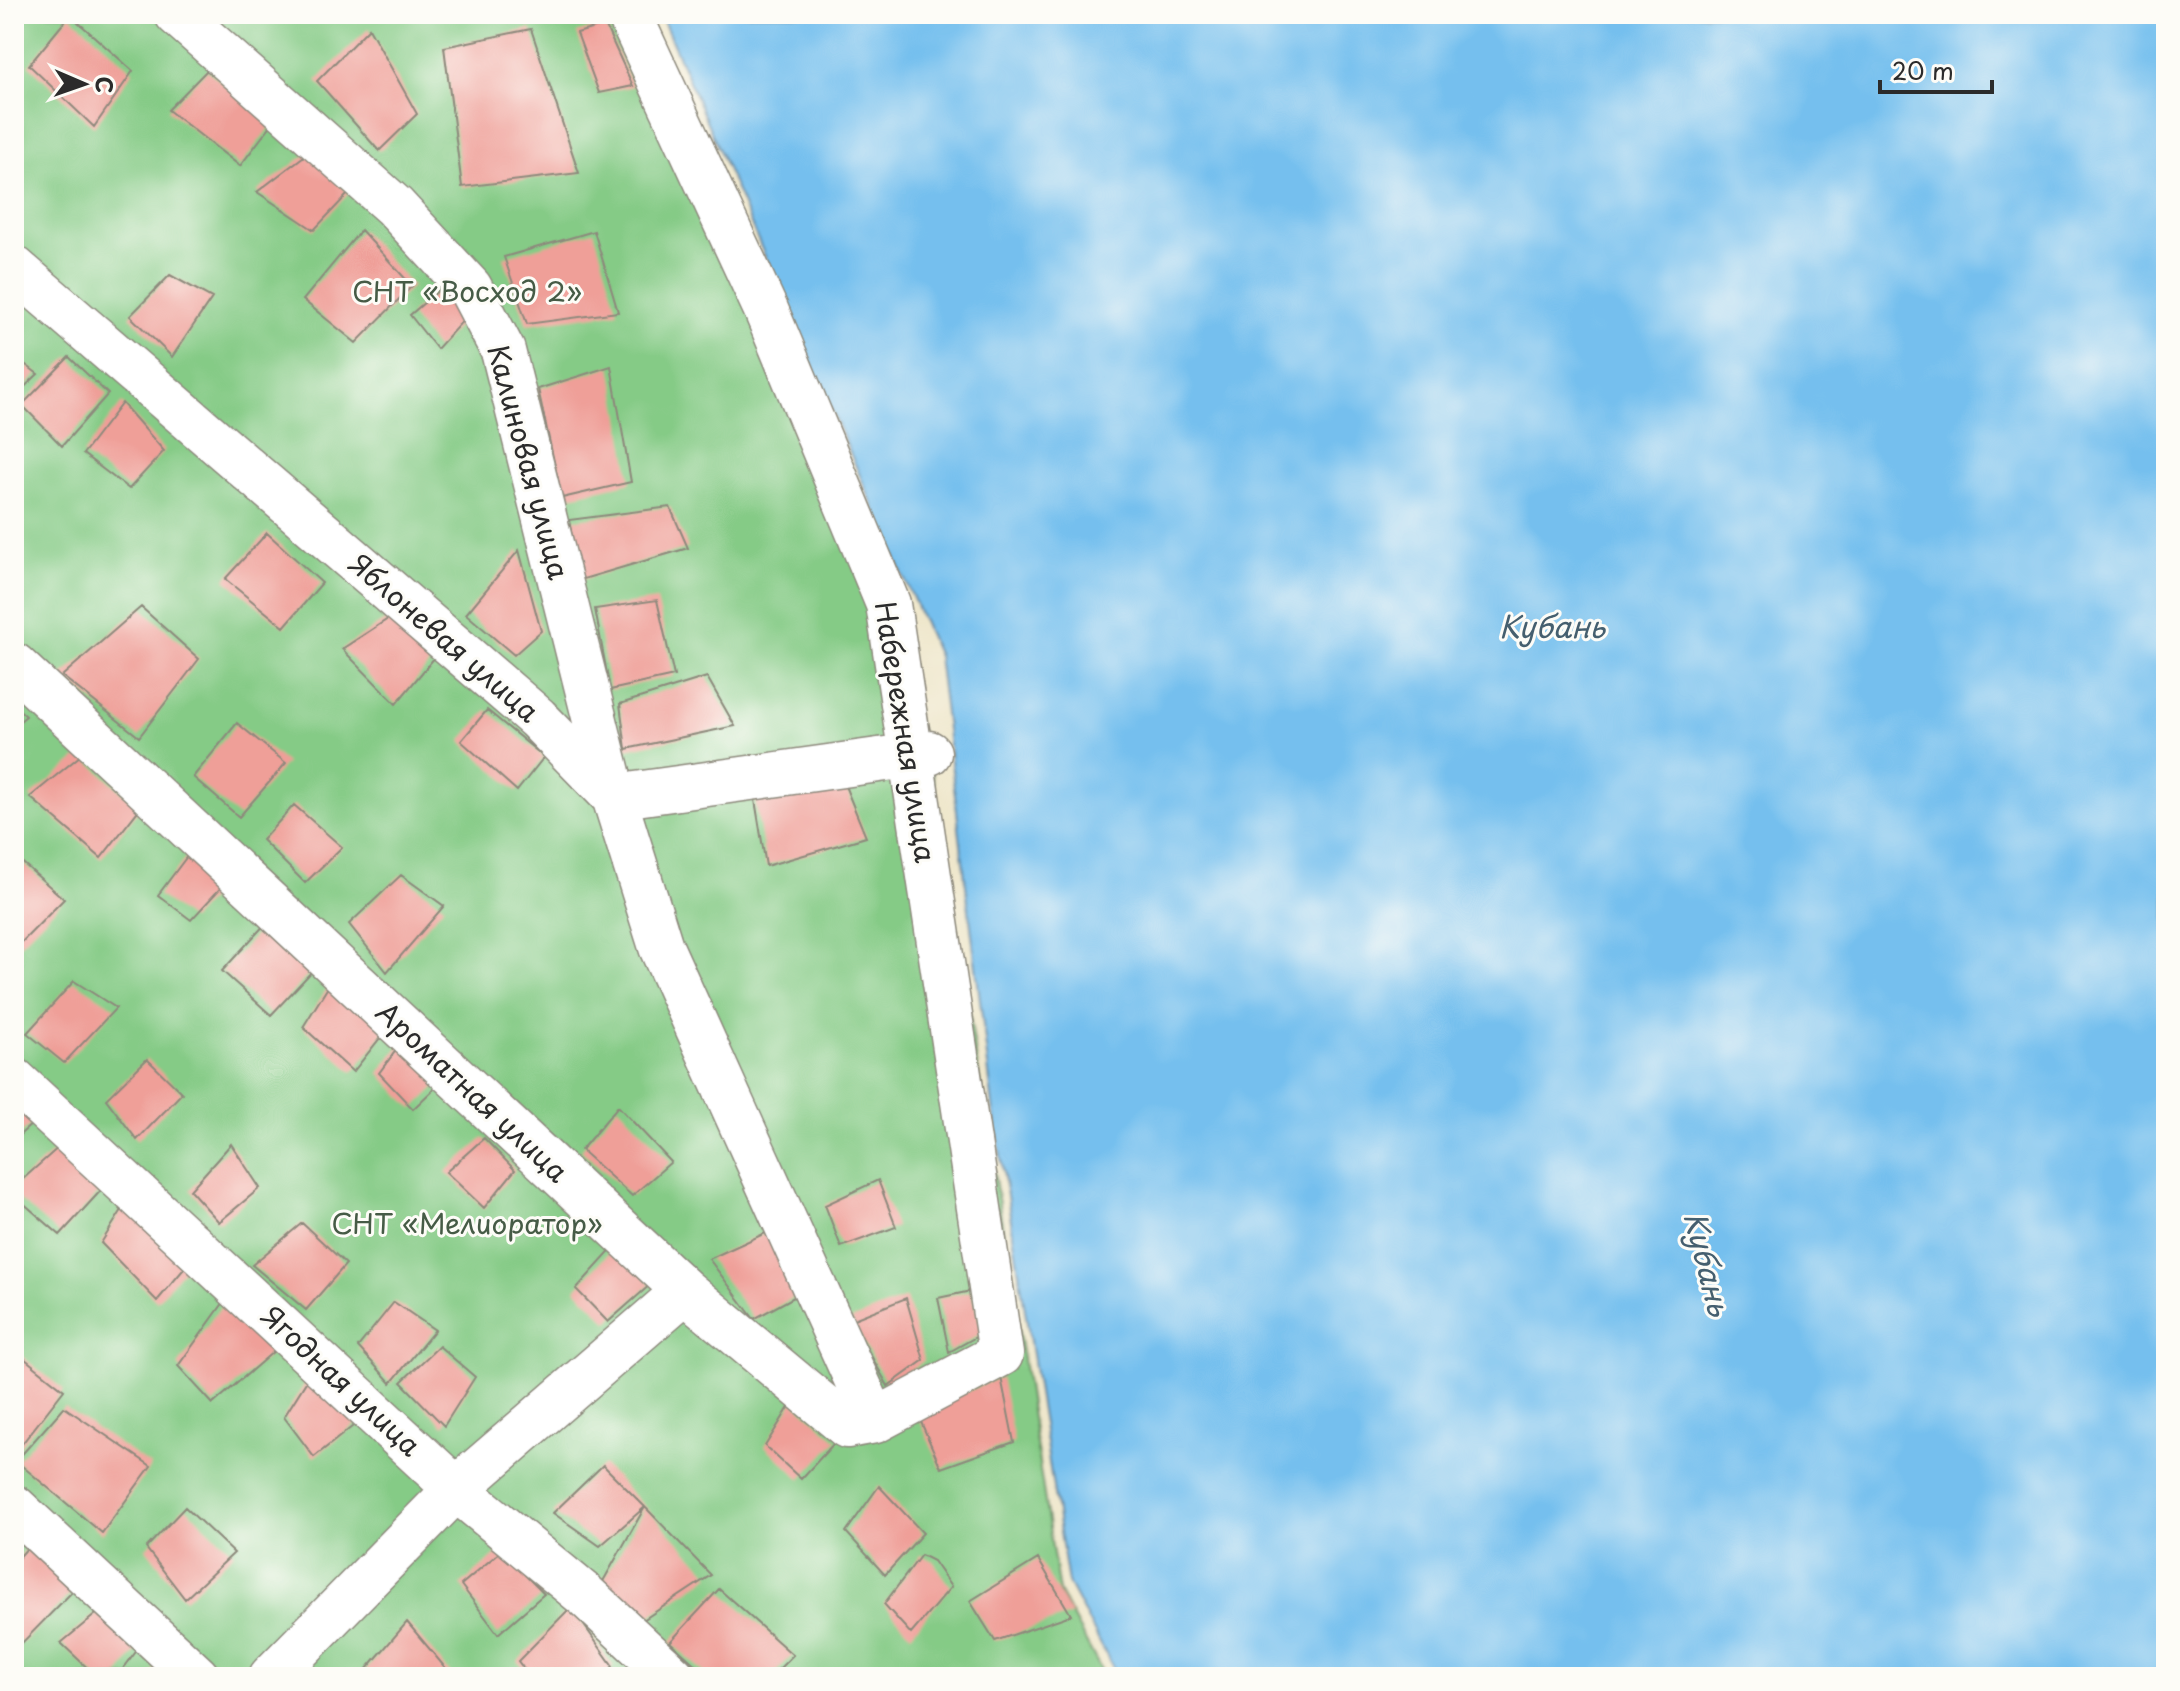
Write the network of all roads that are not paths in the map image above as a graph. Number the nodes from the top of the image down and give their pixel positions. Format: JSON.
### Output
{"nodes":[{"id":1,"x":177,"y":14,"type":"edge"},
{"id":2,"x":629,"y":14,"type":"edge"},
{"id":3,"x":20,"y":274,"type":"edge"},
{"id":4,"x":14,"y":665,"type":"edge"},
{"id":5,"x":920,"y":754,"type":"junction"},
{"id":6,"x":614,"y":797,"type":"junction"},
{"id":7,"x":14,"y":1080,"type":"edge"},
{"id":8,"x":685,"y":1291,"type":"junction"},
{"id":9,"x":875,"y":1421,"type":"junction"},
{"id":10,"x":456,"y":1489,"type":"junction"},
{"id":11,"x":14,"y":1507,"type":"edge"},
{"id":12,"x":197,"y":1677,"type":"edge"},
{"id":13,"x":271,"y":1677,"type":"edge"},
{"id":14,"x":673,"y":1677,"type":"edge"}],
"edges":[{"from":1,"to":6,"type":"street","name":"Калиновая улица"},
{"from":2,"to":5,"type":"street","name":"Набережная улица"},
{"from":3,"to":6,"type":"street","name":"Яблоневая улица"},
{"from":4,"to":8,"type":"street","name":"Ароматная улица"},
{"from":5,"to":6,"type":"street"},
{"from":5,"to":9,"type":"street","name":"Набережная улица"},
{"from":6,"to":9,"type":"street","name":"Калиновая улица"},
{"from":7,"to":10,"type":"street","name":"Ягодная улица"},
{"from":8,"to":9,"type":"street","name":"Ароматная улица"},
{"from":8,"to":10,"type":"street"},
{"from":10,"to":13,"type":"street"},
{"from":10,"to":14,"type":"street","name":"Ягодная улица"},
{"from":11,"to":12,"type":"street"}]}
